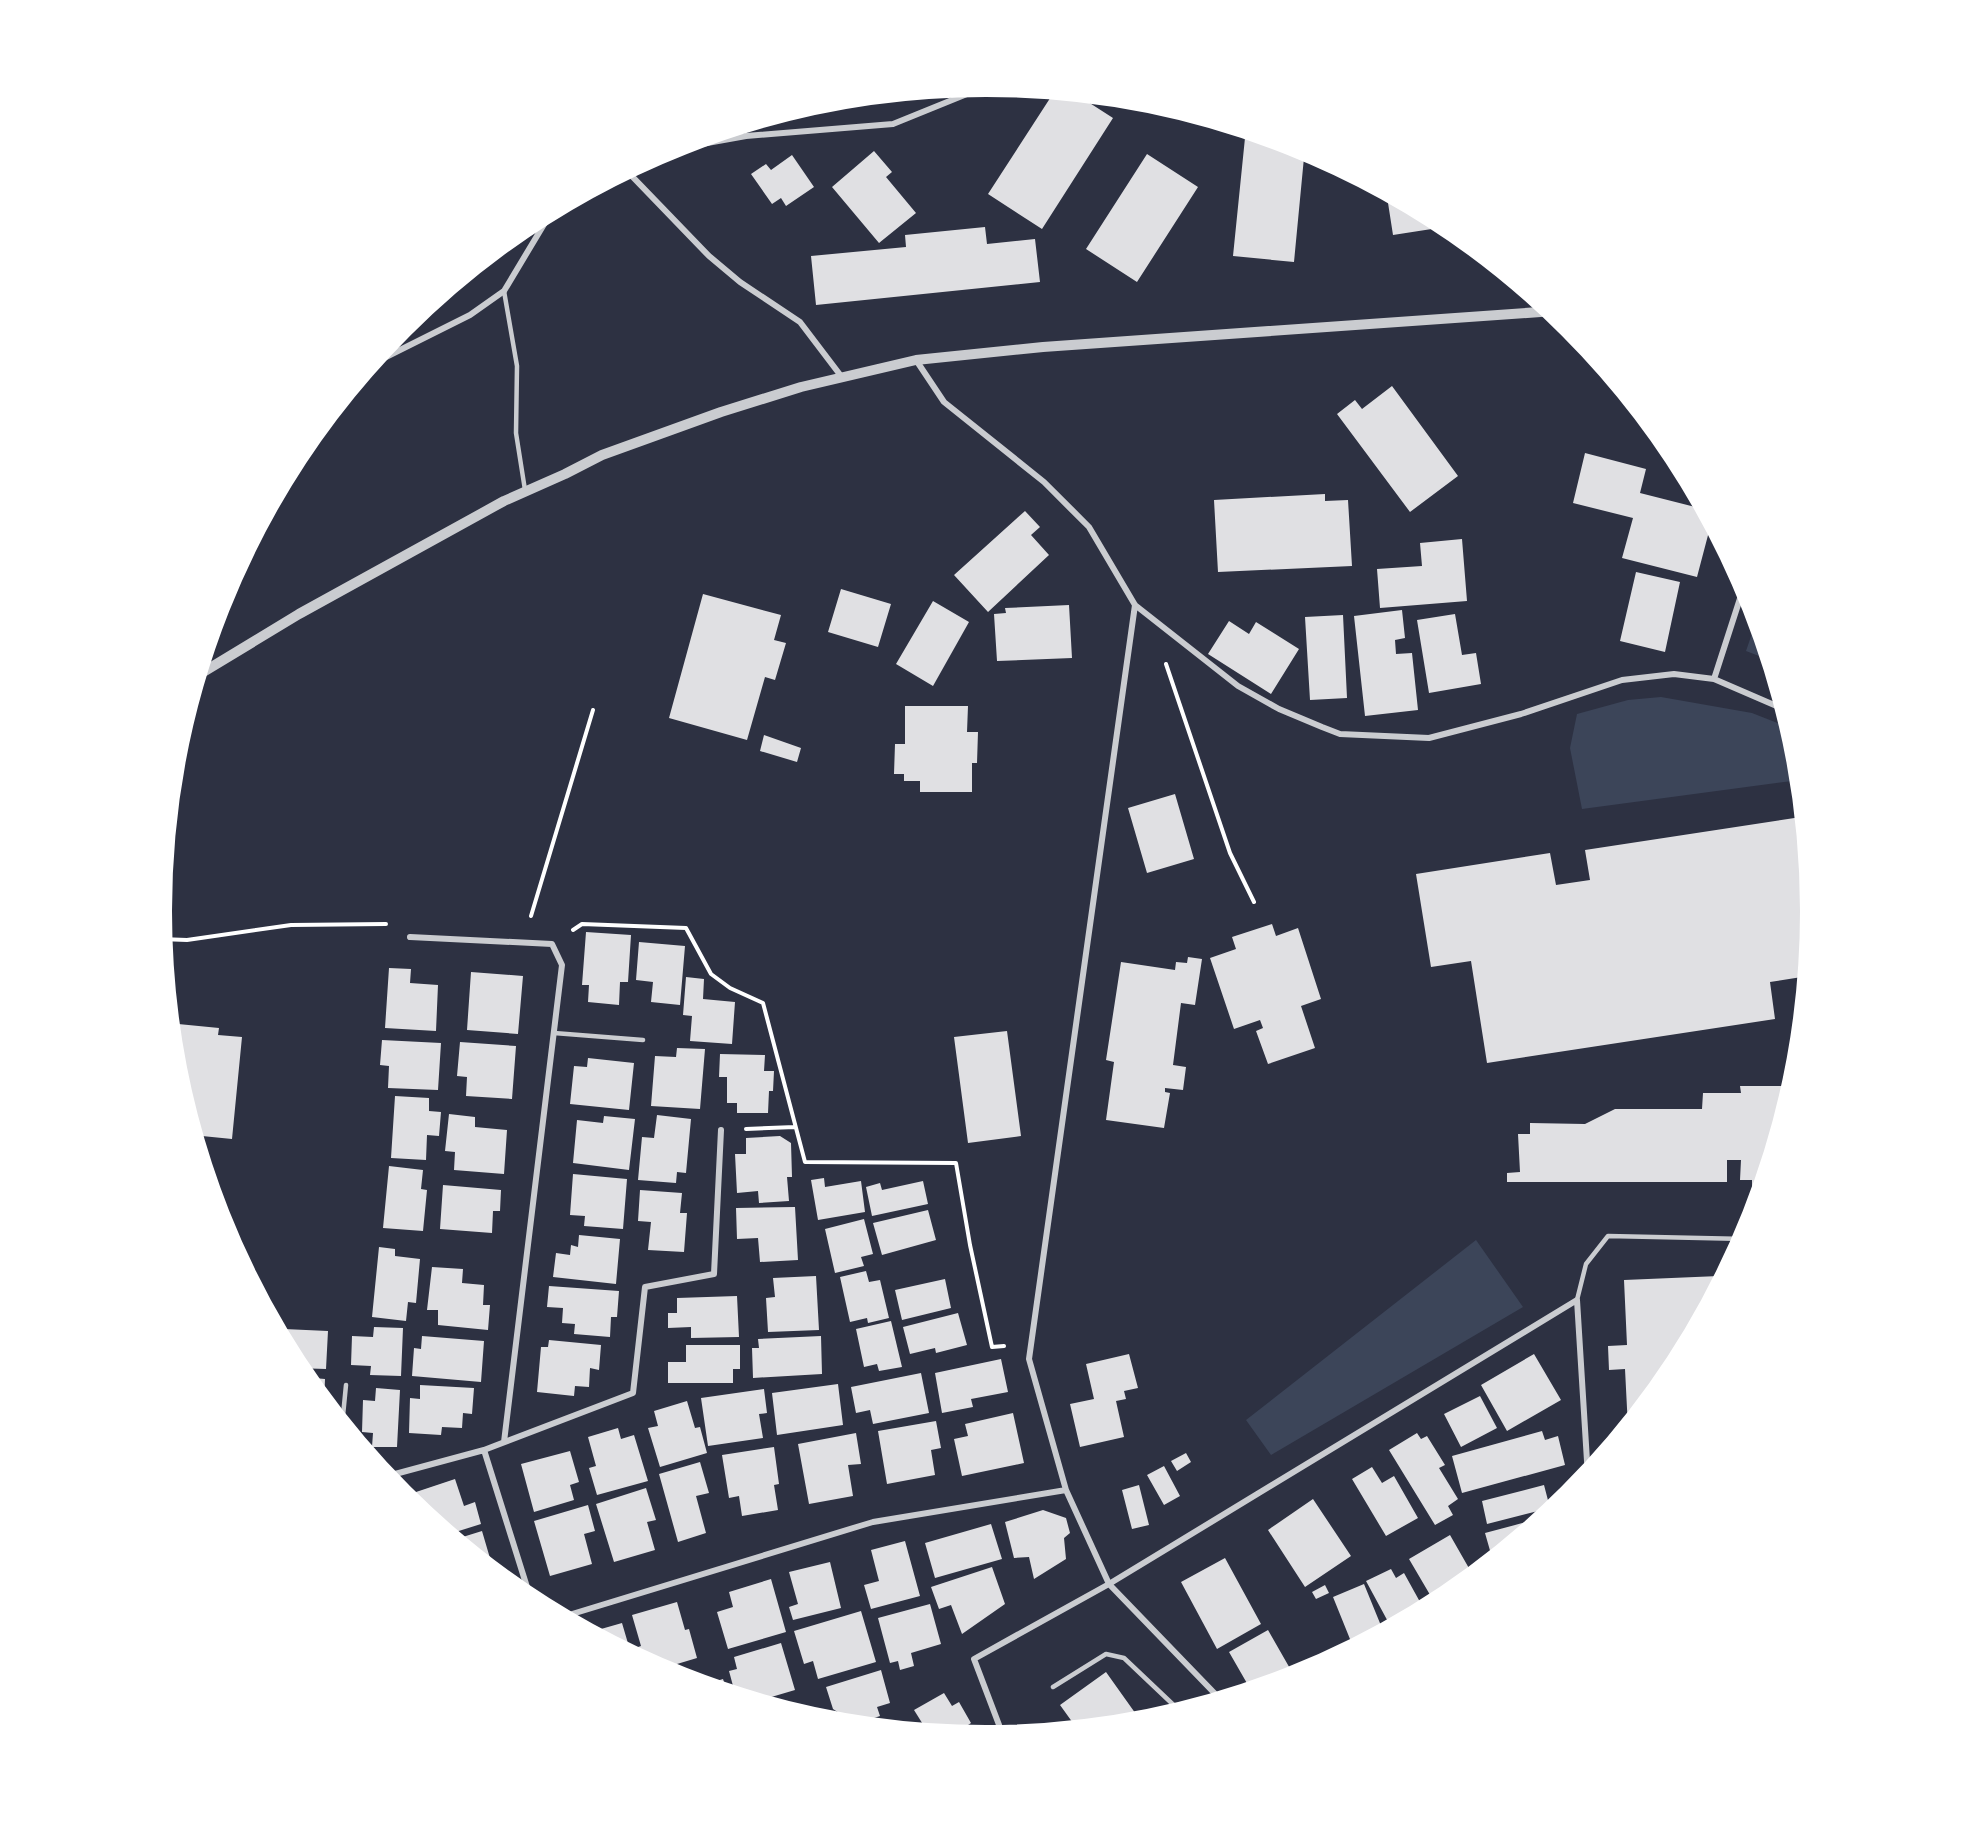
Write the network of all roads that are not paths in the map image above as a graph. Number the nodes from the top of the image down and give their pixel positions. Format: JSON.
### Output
{"nodes":[{"id":1,"x":968,"y":94,"type":"edge"},
{"id":2,"x":702,"y":144,"type":"edge"},
{"id":3,"x":630,"y":174,"type":"edge"},
{"id":4,"x":545,"y":223,"type":"edge"},
{"id":5,"x":504,"y":291,"type":"junction"},
{"id":6,"x":1542,"y":312,"type":"edge"},
{"id":7,"x":385,"y":358,"type":"edge"},
{"id":8,"x":916,"y":360,"type":"junction"},
{"id":9,"x":842,"y":376,"type":"junction"},
{"id":10,"x":525,"y":492,"type":"junction"},
{"id":11,"x":1741,"y":596,"type":"edge"},
{"id":12,"x":1135,"y":605,"type":"junction"},
{"id":13,"x":204,"y":671,"type":"edge"},
{"id":14,"x":1714,"y":679,"type":"junction"},
{"id":15,"x":1778,"y":706,"type":"edge"},
{"id":16,"x":410,"y":937,"type":"road end"},
{"id":17,"x":554,"y":1033,"type":"junction"},
{"id":18,"x":643,"y":1040,"type":"dead end"},
{"id":19,"x":721,"y":1130,"type":"road end"},
{"id":20,"x":1735,"y":1239,"type":"edge"},
{"id":21,"x":1577,"y":1300,"type":"junction"},
{"id":22,"x":345,"y":1385,"type":"dead end"},
{"id":23,"x":343,"y":1416,"type":"edge"},
{"id":24,"x":504,"y":1442,"type":"junction"},
{"id":25,"x":484,"y":1450,"type":"junction"},
{"id":26,"x":1587,"y":1464,"type":"edge"},
{"id":27,"x":394,"y":1474,"type":"edge"},
{"id":28,"x":1066,"y":1490,"type":"junction"},
{"id":29,"x":1109,"y":1584,"type":"junction"},
{"id":30,"x":527,"y":1588,"type":"edge"},
{"id":31,"x":570,"y":1615,"type":"edge"},
{"id":32,"x":1053,"y":1687,"type":"dead end"},
{"id":33,"x":1217,"y":1696,"type":"edge"},
{"id":34,"x":1175,"y":1706,"type":"edge"},
{"id":35,"x":1000,"y":1728,"type":"edge"}],
"edges":[{"from":1,"to":2,"type":"street"},
{"from":3,"to":9,"type":"street"},
{"from":4,"to":5,"type":"street"},
{"from":5,"to":7,"type":"street"},
{"from":5,"to":10,"type":"lane"},
{"from":6,"to":8,"type":"street"},
{"from":8,"to":9,"type":"street"},
{"from":8,"to":12,"type":"street"},
{"from":9,"to":10,"type":"street"},
{"from":10,"to":13,"type":"street"},
{"from":11,"to":14,"type":"street"},
{"from":12,"to":14,"type":"street"},
{"from":12,"to":28,"type":"street"},
{"from":14,"to":15,"type":"street"},
{"from":16,"to":17,"type":"street"},
{"from":17,"to":18,"type":"lane"},
{"from":17,"to":24,"type":"street"},
{"from":19,"to":24,"type":"street"},
{"from":20,"to":21,"type":"lane"},
{"from":21,"to":26,"type":"street"},
{"from":21,"to":29,"type":"street"},
{"from":22,"to":23,"type":"lane"},
{"from":24,"to":25,"type":"street"},
{"from":25,"to":27,"type":"street"},
{"from":25,"to":30,"type":"street"},
{"from":28,"to":29,"type":"street"},
{"from":28,"to":31,"type":"street"},
{"from":29,"to":33,"type":"street"},
{"from":29,"to":35,"type":"street"},
{"from":32,"to":34,"type":"lane"}]}
